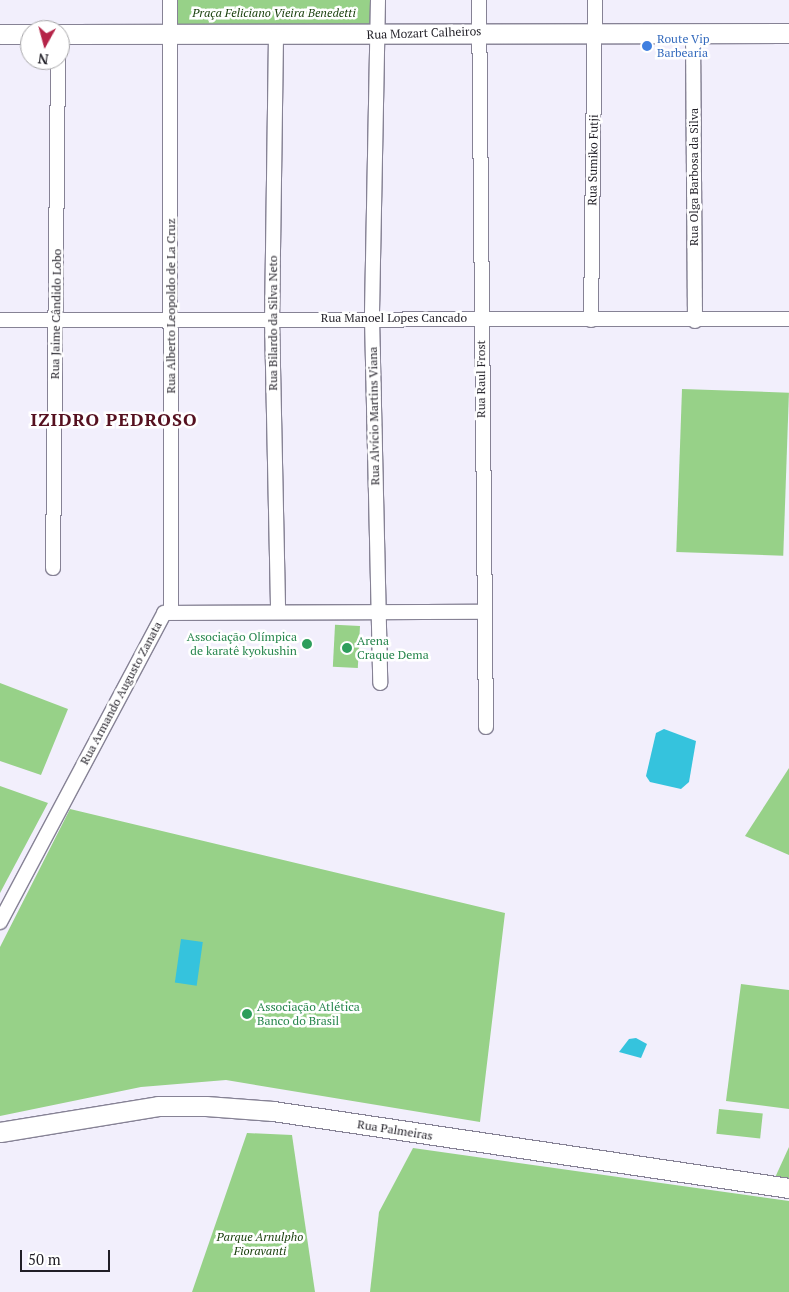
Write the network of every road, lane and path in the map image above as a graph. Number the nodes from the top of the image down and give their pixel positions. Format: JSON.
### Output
{"nodes":[{"id":1,"x":170,"y":0,"type":"edge"},
{"id":2,"x":378,"y":0,"type":"edge"},
{"id":3,"x":479,"y":0,"type":"edge"},
{"id":4,"x":595,"y":0,"type":"edge"},
{"id":5,"x":477,"y":31,"type":"junction"},
{"id":6,"x":594,"y":32,"type":"junction"},
{"id":7,"x":693,"y":33,"type":"junction"},
{"id":8,"x":789,"y":33,"type":"edge"},
{"id":9,"x":0,"y":34,"type":"edge"},
{"id":10,"x":20,"y":34,"type":"edge"},
{"id":11,"x":70,"y":34,"type":"edge"},
{"id":12,"x":170,"y":34,"type":"junction"},
{"id":13,"x":276,"y":36,"type":"junction"},
{"id":14,"x":378,"y":36,"type":"junction"},
{"id":15,"x":58,"y":70,"type":"edge"},
{"id":16,"x":171,"y":318,"type":"junction"},
{"id":17,"x":372,"y":318,"type":"junction"},
{"id":18,"x":481,"y":318,"type":"junction"},
{"id":19,"x":272,"y":319,"type":"junction"},
{"id":20,"x":789,"y":319,"type":"edge"},
{"id":21,"x":0,"y":320,"type":"edge"},
{"id":22,"x":56,"y":320,"type":"junction"},
{"id":23,"x":591,"y":320,"type":"junction"},
{"id":24,"x":695,"y":321,"type":"junction"},
{"id":25,"x":54,"y":568,"type":"dead end"},
{"id":26,"x":171,"y":611,"type":"junction"},
{"id":27,"x":278,"y":611,"type":"junction"},
{"id":28,"x":379,"y":612,"type":"junction"},
{"id":29,"x":482,"y":612,"type":"junction"},
{"id":30,"x":380,"y":683,"type":"dead end"},
{"id":31,"x":486,"y":727,"type":"dead end"},
{"id":32,"x":0,"y":922,"type":"edge"},
{"id":33,"x":0,"y":1132,"type":"edge"},
{"id":34,"x":783,"y":1188,"type":"edge"}],
"edges":[{"from":1,"to":12,"type":"street","name":"Rua Alberto Leopoldo de La Cruz"},
{"from":2,"to":14,"type":"street","name":"Rua Alvício Martins Viana"},
{"from":3,"to":5,"type":"street","name":"Rua Raul Frost"},
{"from":4,"to":6,"type":"street","name":"Rua Sumiko Futji"},
{"from":5,"to":6,"type":"street","name":"Rua Mozart Calheiros"},
{"from":5,"to":14,"type":"street","name":"Rua Mozart Calheiros"},
{"from":5,"to":18,"type":"street","name":"Rua Raul Frost"},
{"from":6,"to":7,"type":"street","name":"Rua Mozart Calheiros"},
{"from":6,"to":23,"type":"street","name":"Rua Sumiko Futji"},
{"from":7,"to":8,"type":"street","name":"Rua Mozart Calheiros"},
{"from":7,"to":24,"type":"street","name":"Rua Olga Barbosa da Silva"},
{"from":9,"to":10,"type":"street"},
{"from":11,"to":12,"type":"street","name":"Rua Mozart Calheiros"},
{"from":12,"to":13,"type":"street","name":"Rua Mozart Calheiros"},
{"from":12,"to":16,"type":"street","name":"Rua Alberto Leopoldo de La Cruz"},
{"from":13,"to":14,"type":"street","name":"Rua Mozart Calheiros"},
{"from":13,"to":19,"type":"street","name":"Rua Bilardo da Silva Neto"},
{"from":14,"to":17,"type":"street","name":"Rua Alvício Martins Viana"},
{"from":15,"to":22,"type":"street","name":"Rua Jaime Cândido Lobo"},
{"from":16,"to":19,"type":"street","name":"Rua Manoel Lopes Cancado"},
{"from":16,"to":22,"type":"street","name":"Rua Manoel Lopes Cancado"},
{"from":16,"to":26,"type":"street","name":"Rua Alberto Leopoldo de La Cruz"},
{"from":17,"to":18,"type":"street","name":"Rua Manoel Lopes Cancado"},
{"from":17,"to":19,"type":"street","name":"Rua Manoel Lopes Cancado"},
{"from":17,"to":28,"type":"street","name":"Rua Alvício Martins Viana"},
{"from":18,"to":23,"type":"street","name":"Rua Manoel Lopes Cancado"},
{"from":18,"to":29,"type":"street","name":"Rua Raul Frost"},
{"from":19,"to":27,"type":"street","name":"Rua Bilardo da Silva Neto"},
{"from":20,"to":24,"type":"street","name":"Rua Manoel Lopes Cancado"},
{"from":21,"to":22,"type":"street","name":"Rua Manoel Lopes Cancado"},
{"from":22,"to":25,"type":"street","name":"Rua Jaime Cândido Lobo"},
{"from":23,"to":24,"type":"street","name":"Rua Manoel Lopes Cancado"},
{"from":26,"to":27,"type":"street","name":"Rua Armando Augusto Zanata"},
{"from":26,"to":32,"type":"street","name":"Rua Armando Augusto Zanata"},
{"from":27,"to":28,"type":"street","name":"Rua Armando Augusto Zanata"},
{"from":28,"to":29,"type":"street","name":"Rua Armando Augusto Zanata"},
{"from":28,"to":30,"type":"street","name":"Rua Alvício Martins Viana"},
{"from":29,"to":31,"type":"street","name":"Rua Raul Frost"},
{"from":33,"to":34,"type":"street","name":"Rua Palmeiras"}]}
